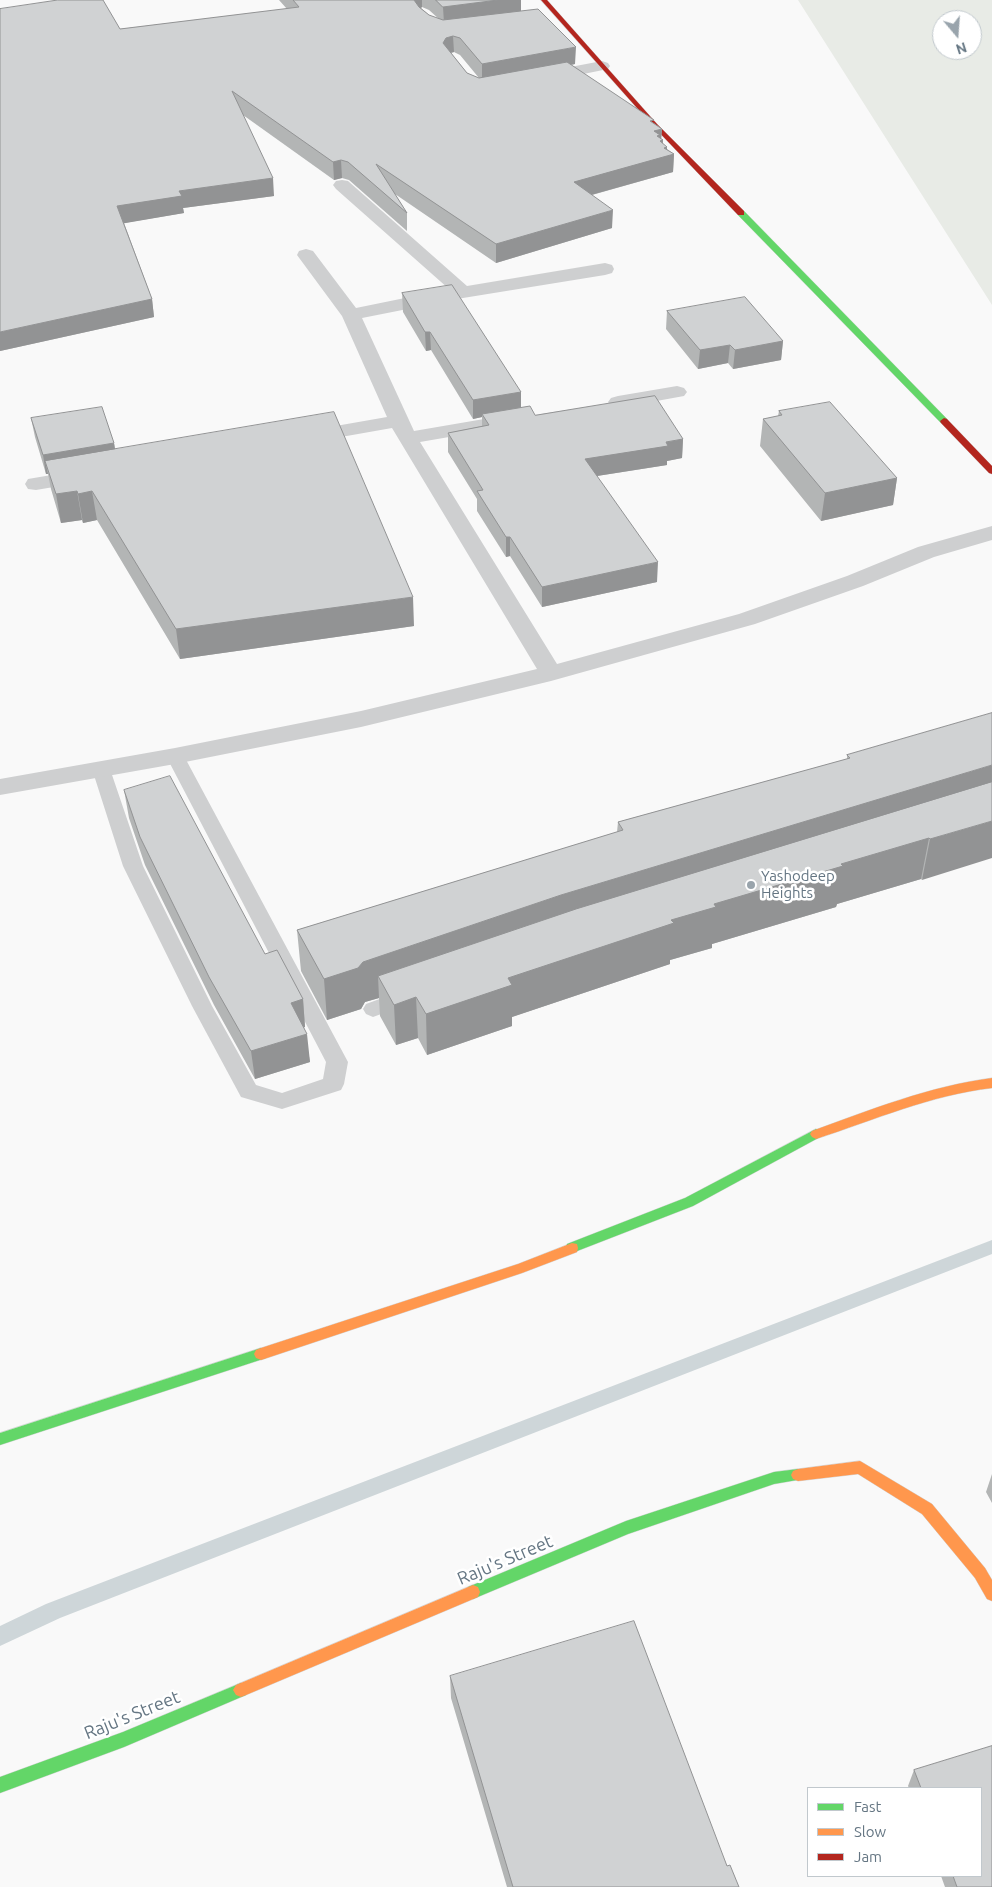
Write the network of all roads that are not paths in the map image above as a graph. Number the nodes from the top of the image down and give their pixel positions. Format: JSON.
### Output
{"nodes":[{"id":1,"x":544,"y":0,"type":"edge"},
{"id":2,"x":558,"y":16,"type":"junction"},
{"id":3,"x":538,"y":18,"type":"edge"},
{"id":4,"x":602,"y":66,"type":"junction"},
{"id":5,"x":527,"y":81,"type":"edge"},
{"id":6,"x":342,"y":185,"type":"edge"},
{"id":7,"x":306,"y":255,"type":"dead end"},
{"id":8,"x":605,"y":269,"type":"dead end"},
{"id":9,"x":463,"y":292,"type":"junction"},
{"id":10,"x":351,"y":315,"type":"junction"},
{"id":11,"x":677,"y":392,"type":"dead end"},
{"id":12,"x":600,"y":405,"type":"edge"},
{"id":13,"x":542,"y":415,"type":"edge"},
{"id":14,"x":403,"y":429,"type":"junction"},
{"id":15,"x":291,"y":440,"type":"edge"},
{"id":16,"x":992,"y":471,"type":"edge"},
{"id":17,"x":104,"y":472,"type":"edge"},
{"id":18,"x":36,"y":484,"type":"dead end"},
{"id":19,"x":992,"y":533,"type":"edge"},
{"id":20,"x":552,"y":673,"type":"junction"},
{"id":21,"x":175,"y":756,"type":"junction"},
{"id":22,"x":101,"y":769,"type":"junction"},
{"id":23,"x":0,"y":787,"type":"edge"},
{"id":24,"x":425,"y":991,"type":"edge"},
{"id":25,"x":373,"y":1009,"type":"dead end"},
{"id":26,"x":992,"y":1083,"type":"edge"},
{"id":27,"x":0,"y":1439,"type":"edge"},
{"id":28,"x":992,"y":1594,"type":"edge"},
{"id":29,"x":0,"y":1785,"type":"edge"}],
"edges":[{"from":1,"to":2,"type":"street"},
{"from":2,"to":3,"type":"street"},
{"from":2,"to":4,"type":"street"},
{"from":4,"to":5,"type":"street"},
{"from":4,"to":16,"type":"street"},
{"from":6,"to":9,"type":"street"},
{"from":7,"to":10,"type":"street"},
{"from":8,"to":9,"type":"street"},
{"from":9,"to":10,"type":"street"},
{"from":10,"to":14,"type":"street"},
{"from":11,"to":12,"type":"street"},
{"from":13,"to":14,"type":"street"},
{"from":14,"to":15,"type":"street"},
{"from":14,"to":20,"type":"street"},
{"from":17,"to":18,"type":"street"},
{"from":19,"to":20,"type":"street"},
{"from":20,"to":21,"type":"street"},
{"from":21,"to":22,"type":"street"},
{"from":21,"to":22,"type":"lane"},
{"from":22,"to":23,"type":"street"},
{"from":24,"to":25,"type":"lane"},
{"from":26,"to":27,"type":"street"},
{"from":28,"to":29,"type":"street","name":"Raju's Street"}]}
